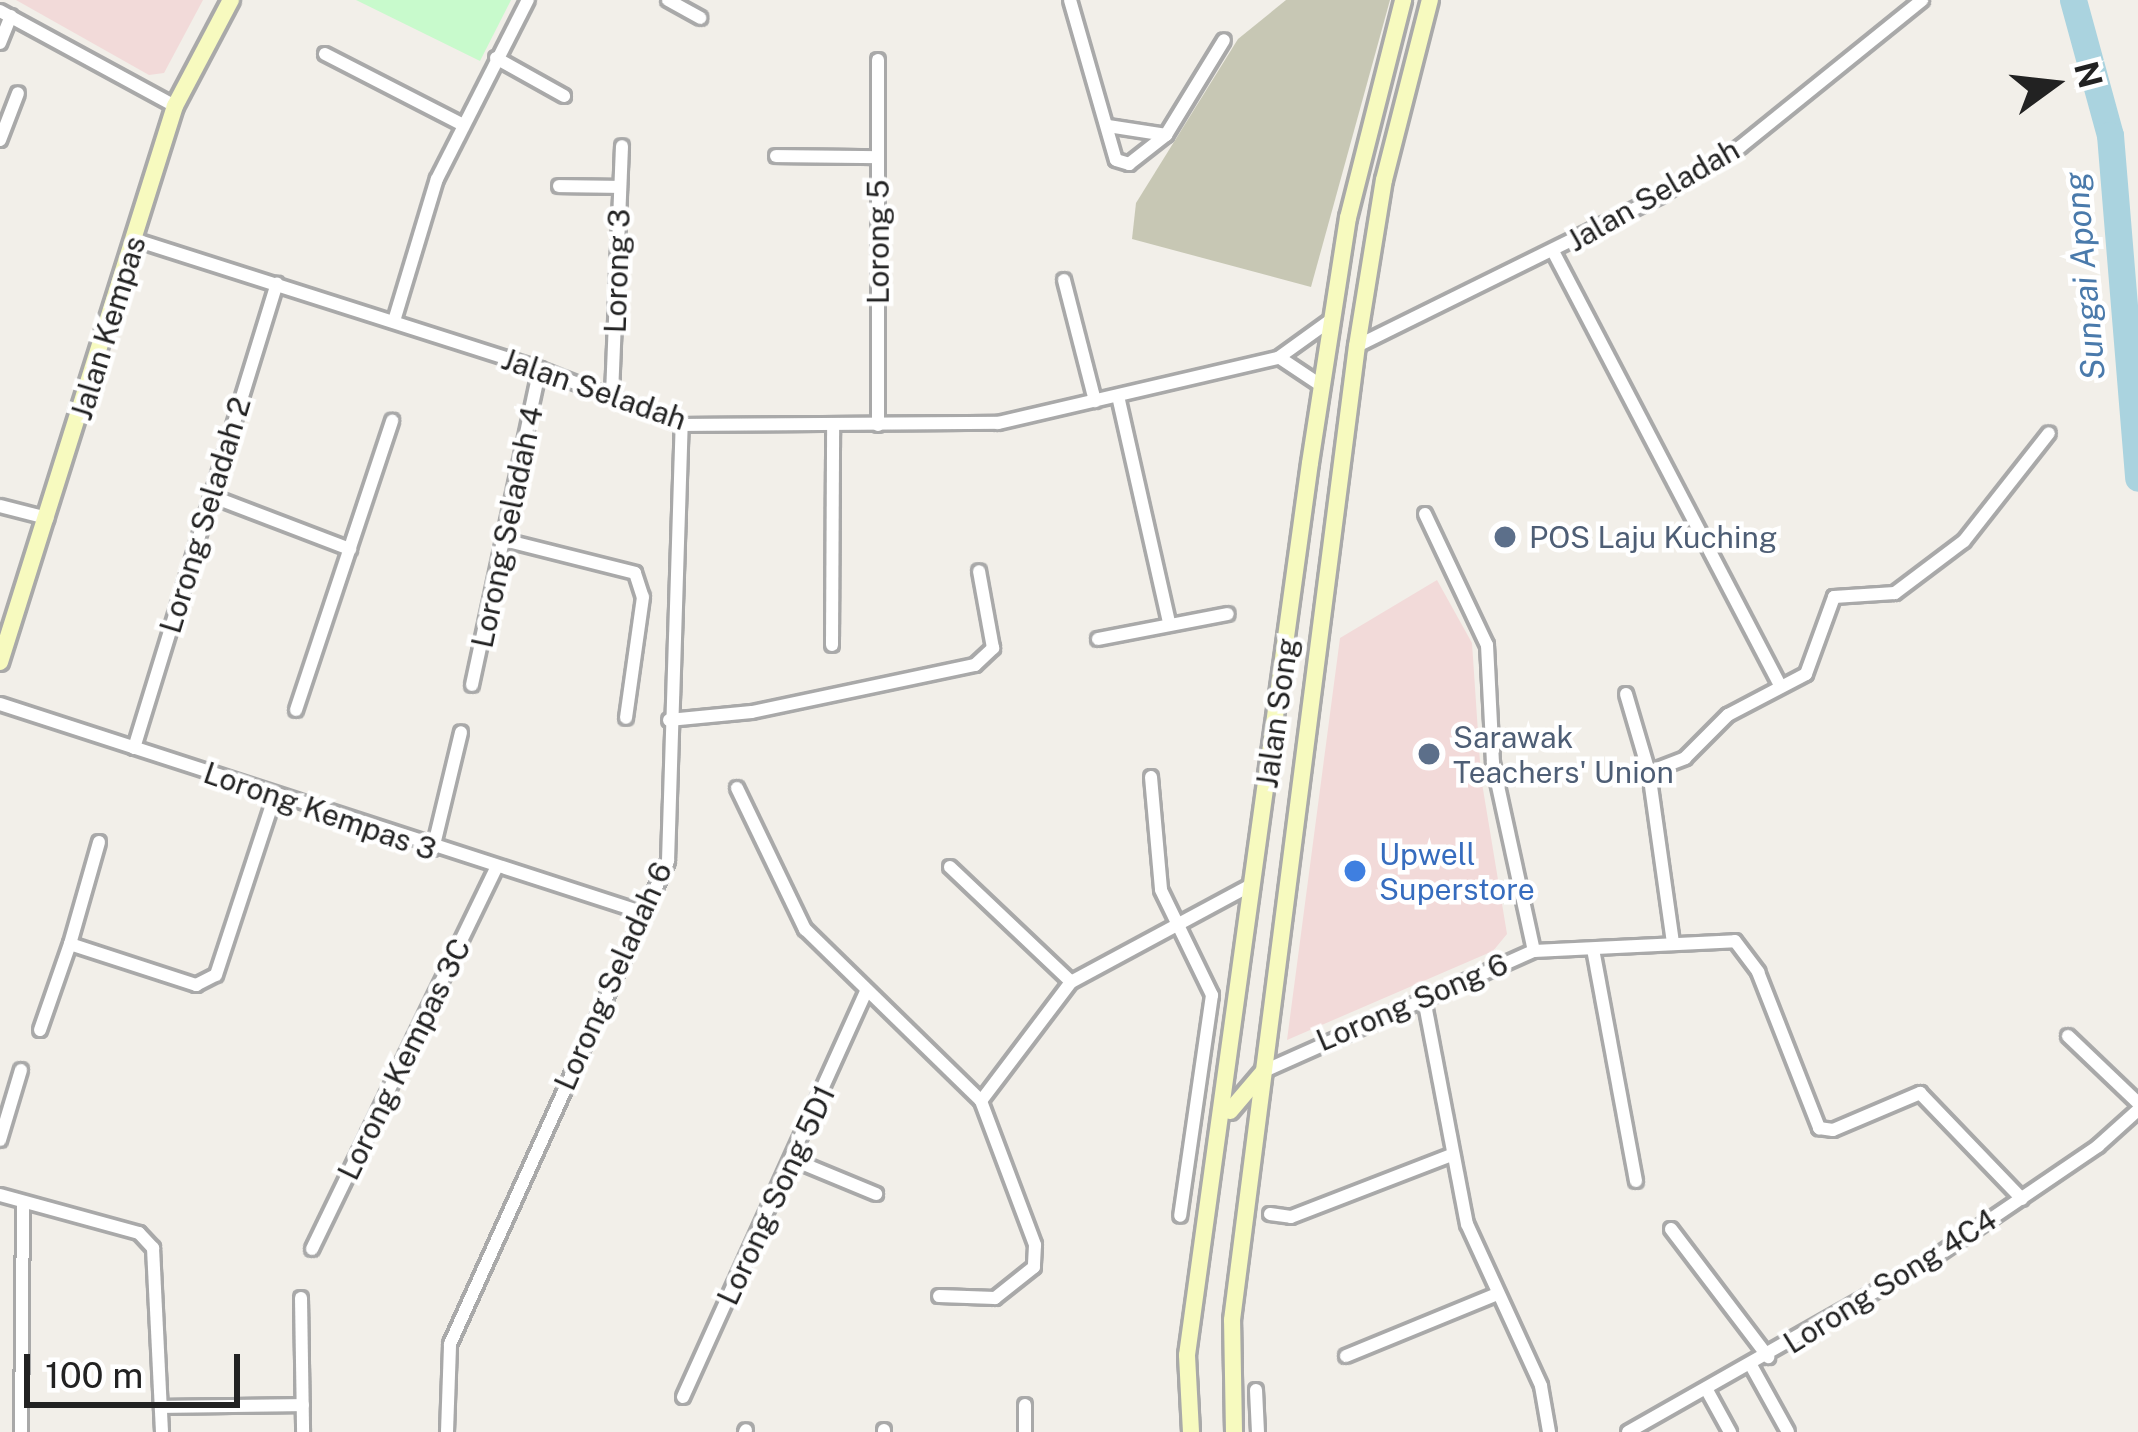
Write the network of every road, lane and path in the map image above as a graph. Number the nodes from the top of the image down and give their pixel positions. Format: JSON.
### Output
{"nodes":[{"id":1,"x":231,"y":0,"type":"edge"},
{"id":2,"x":528,"y":0,"type":"edge"},
{"id":3,"x":668,"y":0,"type":"edge"},
{"id":4,"x":1070,"y":0,"type":"edge"},
{"id":5,"x":1403,"y":0,"type":"edge"},
{"id":6,"x":1430,"y":0,"type":"edge"},
{"id":7,"x":1922,"y":0,"type":"edge"},
{"id":8,"x":5,"y":14,"type":"edge"},
{"id":9,"x":700,"y":18,"type":"dead end"},
{"id":10,"x":1224,"y":40,"type":"dead end"},
{"id":11,"x":0,"y":43,"type":"edge"},
{"id":12,"x":325,"y":54,"type":"dead end"},
{"id":13,"x":496,"y":58,"type":"junction"},
{"id":14,"x":878,"y":60,"type":"dead end"},
{"id":15,"x":18,"y":93,"type":"dead end"},
{"id":16,"x":564,"y":95,"type":"dead end"},
{"id":17,"x":175,"y":106,"type":"junction"},
{"id":18,"x":461,"y":124,"type":"junction"},
{"id":19,"x":1108,"y":126,"type":"junction"},
{"id":20,"x":1166,"y":135,"type":"junction"},
{"id":21,"x":0,"y":140,"type":"edge"},
{"id":22,"x":622,"y":146,"type":"dead end"},
{"id":23,"x":776,"y":156,"type":"dead end"},
{"id":24,"x":878,"y":157,"type":"junction"},
{"id":25,"x":559,"y":186,"type":"dead end"},
{"id":26,"x":620,"y":187,"type":"junction"},
{"id":27,"x":136,"y":240,"type":"junction"},
{"id":28,"x":1554,"y":253,"type":"junction"},
{"id":29,"x":1064,"y":280,"type":"dead end"},
{"id":30,"x":277,"y":283,"type":"junction"},
{"id":31,"x":1333,"y":318,"type":"junction"},
{"id":32,"x":394,"y":321,"type":"junction"},
{"id":33,"x":1357,"y":346,"type":"junction"},
{"id":34,"x":1278,"y":358,"type":"junction"},
{"id":35,"x":539,"y":369,"type":"junction"},
{"id":36,"x":1322,"y":386,"type":"junction"},
{"id":37,"x":612,"y":395,"type":"junction"},
{"id":38,"x":1118,"y":396,"type":"junction"},
{"id":39,"x":1095,"y":401,"type":"junction"},
{"id":40,"x":392,"y":421,"type":"dead end"},
{"id":41,"x":682,"y":425,"type":"junction"},
{"id":42,"x":878,"y":425,"type":"junction"},
{"id":43,"x":833,"y":428,"type":"junction"},
{"id":44,"x":2049,"y":433,"type":"dead end"},
{"id":45,"x":211,"y":496,"type":"junction"},
{"id":46,"x":0,"y":506,"type":"edge"},
{"id":47,"x":1425,"y":514,"type":"dead end"},
{"id":48,"x":47,"y":518,"type":"junction"},
{"id":49,"x":508,"y":541,"type":"junction"},
{"id":50,"x":350,"y":549,"type":"junction"},
{"id":51,"x":979,"y":571,"type":"dead end"},
{"id":52,"x":1228,"y":614,"type":"dead end"},
{"id":53,"x":1169,"y":623,"type":"junction"},
{"id":54,"x":1098,"y":639,"type":"dead end"},
{"id":55,"x":832,"y":645,"type":"dead end"},
{"id":56,"x":0,"y":662,"type":"edge"},
{"id":57,"x":472,"y":685,"type":"dead end"},
{"id":58,"x":1780,"y":686,"type":"junction"},
{"id":59,"x":1626,"y":694,"type":"dead end"},
{"id":60,"x":0,"y":704,"type":"edge"},
{"id":61,"x":296,"y":710,"type":"dead end"},
{"id":62,"x":626,"y":718,"type":"dead end"},
{"id":63,"x":669,"y":720,"type":"junction"},
{"id":64,"x":461,"y":732,"type":"dead end"},
{"id":65,"x":134,"y":748,"type":"junction"},
{"id":66,"x":1649,"y":772,"type":"junction"},
{"id":67,"x":1151,"y":777,"type":"dead end"},
{"id":68,"x":737,"y":788,"type":"dead end"},
{"id":69,"x":275,"y":796,"type":"junction"},
{"id":70,"x":99,"y":842,"type":"dead end"},
{"id":71,"x":433,"y":850,"type":"junction"},
{"id":72,"x":1291,"y":860,"type":"junction"},
{"id":73,"x":950,"y":867,"type":"dead end"},
{"id":74,"x":496,"y":869,"type":"junction"},
{"id":75,"x":1255,"y":884,"type":"junction"},
{"id":76,"x":641,"y":912,"type":"junction"},
{"id":77,"x":1175,"y":923,"type":"junction"},
{"id":78,"x":1673,"y":942,"type":"junction"},
{"id":79,"x":70,"y":944,"type":"junction"},
{"id":80,"x":1593,"y":949,"type":"junction"},
{"id":81,"x":1534,"y":951,"type":"junction"},
{"id":82,"x":1071,"y":982,"type":"junction"},
{"id":83,"x":866,"y":992,"type":"junction"},
{"id":84,"x":1424,"y":999,"type":"junction"},
{"id":85,"x":40,"y":1030,"type":"dead end"},
{"id":86,"x":2068,"y":1036,"type":"dead end"},
{"id":87,"x":21,"y":1070,"type":"dead end"},
{"id":88,"x":1264,"y":1071,"type":"junction"},
{"id":89,"x":980,"y":1101,"type":"junction"},
{"id":90,"x":2138,"y":1106,"type":"edge"},
{"id":91,"x":1225,"y":1122,"type":"junction"},
{"id":92,"x":0,"y":1140,"type":"edge"},
{"id":93,"x":1452,"y":1155,"type":"junction"},
{"id":94,"x":794,"y":1160,"type":"junction"},
{"id":95,"x":1636,"y":1181,"type":"dead end"},
{"id":96,"x":875,"y":1194,"type":"dead end"},
{"id":97,"x":0,"y":1195,"type":"edge"},
{"id":98,"x":2022,"y":1199,"type":"junction"},
{"id":99,"x":23,"y":1204,"type":"junction"},
{"id":100,"x":1270,"y":1214,"type":"dead end"},
{"id":101,"x":1180,"y":1216,"type":"dead end"},
{"id":102,"x":1671,"y":1229,"type":"dead end"},
{"id":103,"x":312,"y":1249,"type":"dead end"},
{"id":104,"x":1497,"y":1294,"type":"junction"},
{"id":105,"x":939,"y":1296,"type":"dead end"},
{"id":106,"x":301,"y":1298,"type":"dead end"},
{"id":107,"x":1346,"y":1356,"type":"dead end"},
{"id":108,"x":1768,"y":1357,"type":"junction"},
{"id":109,"x":1752,"y":1367,"type":"junction"},
{"id":110,"x":1256,"y":1390,"type":"dead end"},
{"id":111,"x":1708,"y":1392,"type":"junction"},
{"id":112,"x":683,"y":1396,"type":"dead end"},
{"id":113,"x":303,"y":1405,"type":"junction"},
{"id":114,"x":1025,"y":1405,"type":"dead end"},
{"id":115,"x":162,"y":1407,"type":"junction"},
{"id":116,"x":21,"y":1432,"type":"edge"},
{"id":117,"x":162,"y":1432,"type":"edge"},
{"id":118,"x":303,"y":1432,"type":"edge"},
{"id":119,"x":447,"y":1432,"type":"edge"},
{"id":120,"x":1025,"y":1432,"type":"edge"},
{"id":121,"x":1191,"y":1432,"type":"edge"},
{"id":122,"x":1234,"y":1432,"type":"edge"},
{"id":123,"x":1258,"y":1432,"type":"edge"},
{"id":124,"x":1549,"y":1432,"type":"edge"},
{"id":125,"x":1628,"y":1432,"type":"edge"},
{"id":126,"x":1730,"y":1432,"type":"edge"},
{"id":127,"x":1788,"y":1432,"type":"edge"}],
"edges":[{"from":1,"to":17,"type":"main road","name":"Jalan Kempas"},
{"from":2,"to":13,"type":"street"},
{"from":3,"to":9,"type":"street"},
{"from":4,"to":19,"type":"street"},
{"from":5,"to":31,"type":"main road","name":"Jalan Song"},
{"from":6,"to":33,"type":"main road","name":"Jalan Song"},
{"from":7,"to":28,"type":"street","name":"Jalan Seladah"},
{"from":8,"to":11,"type":"street"},
{"from":8,"to":17,"type":"street"},
{"from":10,"to":20,"type":"street"},
{"from":12,"to":18,"type":"street"},
{"from":13,"to":16,"type":"street"},
{"from":13,"to":18,"type":"street"},
{"from":14,"to":24,"type":"street","name":"Lorong 5"},
{"from":15,"to":21,"type":"street"},
{"from":17,"to":27,"type":"main road","name":"Jalan Kempas"},
{"from":18,"to":32,"type":"street"},
{"from":19,"to":20,"type":"street"},
{"from":19,"to":20,"type":"street"},
{"from":22,"to":26,"type":"street","name":"Lorong 3"},
{"from":23,"to":24,"type":"street"},
{"from":24,"to":42,"type":"street","name":"Lorong 5"},
{"from":25,"to":26,"type":"street"},
{"from":26,"to":37,"type":"street","name":"Lorong 3"},
{"from":27,"to":30,"type":"street","name":"Jalan Seladah"},
{"from":27,"to":48,"type":"main road","name":"Jalan Kempas"},
{"from":28,"to":33,"type":"street","name":"Jalan Seladah"},
{"from":28,"to":58,"type":"street"},
{"from":29,"to":39,"type":"street"},
{"from":30,"to":32,"type":"street","name":"Jalan Seladah"},
{"from":30,"to":45,"type":"street","name":"Lorong Seladah 2"},
{"from":31,"to":34,"type":"street"},
{"from":31,"to":36,"type":"main road","name":"Jalan Song"},
{"from":32,"to":35,"type":"street","name":"Jalan Seladah"},
{"from":33,"to":72,"type":"main road","name":"Jalan Song"},
{"from":34,"to":36,"type":"street"},
{"from":34,"to":38,"type":"street","name":"Jalan Seladah"},
{"from":35,"to":37,"type":"street","name":"Jalan Seladah"},
{"from":35,"to":49,"type":"street","name":"Lorong Seladah 4"},
{"from":36,"to":75,"type":"main road","name":"Jalan Song"},
{"from":37,"to":41,"type":"street","name":"Jalan Seladah"},
{"from":38,"to":39,"type":"street","name":"Jalan Seladah"},
{"from":38,"to":53,"type":"street"},
{"from":39,"to":42,"type":"street","name":"Jalan Seladah"},
{"from":40,"to":50,"type":"street"},
{"from":41,"to":43,"type":"street","name":"Jalan Seladah"},
{"from":41,"to":63,"type":"street","name":"Lorong Seladah 6"},
{"from":42,"to":43,"type":"street","name":"Jalan Seladah"},
{"from":43,"to":55,"type":"street"},
{"from":44,"to":58,"type":"street"},
{"from":45,"to":50,"type":"street"},
{"from":45,"to":65,"type":"street","name":"Lorong Seladah 2"},
{"from":46,"to":48,"type":"street"},
{"from":47,"to":81,"type":"street"},
{"from":48,"to":56,"type":"main road","name":"Jalan Kempas"},
{"from":49,"to":57,"type":"street","name":"Lorong Seladah 4"},
{"from":49,"to":62,"type":"street"},
{"from":50,"to":61,"type":"street"},
{"from":51,"to":63,"type":"street"},
{"from":52,"to":53,"type":"street"},
{"from":53,"to":54,"type":"street"},
{"from":58,"to":66,"type":"street"},
{"from":59,"to":66,"type":"street"},
{"from":60,"to":65,"type":"street","name":"Lorong Kempas 3"},
{"from":63,"to":76,"type":"street","name":"Lorong Seladah 6"},
{"from":64,"to":71,"type":"street"},
{"from":65,"to":69,"type":"street","name":"Lorong Kempas 3"},
{"from":66,"to":78,"type":"street"},
{"from":67,"to":77,"type":"street"},
{"from":68,"to":83,"type":"street"},
{"from":69,"to":71,"type":"street","name":"Lorong Kempas 3"},
{"from":69,"to":79,"type":"street"},
{"from":70,"to":79,"type":"street"},
{"from":71,"to":74,"type":"street","name":"Lorong Kempas 3"},
{"from":72,"to":75,"type":"main road"},
{"from":72,"to":88,"type":"main road","name":"Jalan Song"},
{"from":73,"to":82,"type":"street"},
{"from":74,"to":76,"type":"street","name":"Lorong Kempas 3"},
{"from":74,"to":103,"type":"street","name":"Lorong Kempas 3C"},
{"from":75,"to":77,"type":"street"},
{"from":75,"to":91,"type":"main road","name":"Jalan Song"},
{"from":76,"to":119,"type":"street","name":"Lorong Seladah 6"},
{"from":77,"to":82,"type":"street"},
{"from":77,"to":101,"type":"street"},
{"from":78,"to":80,"type":"street","name":"Lorong Song 6"},
{"from":78,"to":98,"type":"street","name":"Lorong Song 6"},
{"from":79,"to":85,"type":"street"},
{"from":80,"to":81,"type":"street","name":"Lorong Song 6"},
{"from":80,"to":95,"type":"street"},
{"from":81,"to":84,"type":"street","name":"Lorong Song 6"},
{"from":82,"to":89,"type":"street"},
{"from":83,"to":89,"type":"street"},
{"from":83,"to":94,"type":"street","name":"Lorong Song 5D1"},
{"from":84,"to":88,"type":"street","name":"Lorong Song 6"},
{"from":84,"to":93,"type":"street"},
{"from":86,"to":90,"type":"street"},
{"from":87,"to":92,"type":"street"},
{"from":88,"to":91,"type":"main road"},
{"from":88,"to":122,"type":"main road","name":"Jalan Song"},
{"from":89,"to":105,"type":"street"},
{"from":90,"to":98,"type":"street","name":"Lorong Song 4C4"},
{"from":91,"to":121,"type":"main road","name":"Jalan Song"},
{"from":93,"to":100,"type":"street"},
{"from":93,"to":104,"type":"street"},
{"from":94,"to":96,"type":"street"},
{"from":94,"to":112,"type":"street","name":"Lorong Song 5D1"},
{"from":97,"to":99,"type":"street"},
{"from":98,"to":108,"type":"street","name":"Lorong Song 4C4"},
{"from":99,"to":115,"type":"street"},
{"from":99,"to":116,"type":"street"},
{"from":102,"to":108,"type":"street"},
{"from":104,"to":107,"type":"street"},
{"from":104,"to":124,"type":"street"},
{"from":106,"to":113,"type":"street"},
{"from":108,"to":109,"type":"street","name":"Lorong Song 4C4"},
{"from":109,"to":111,"type":"street","name":"Lorong Song 4C4"},
{"from":109,"to":127,"type":"street"},
{"from":110,"to":123,"type":"street"},
{"from":111,"to":125,"type":"street","name":"Lorong Song 4C4"},
{"from":111,"to":126,"type":"street"},
{"from":113,"to":115,"type":"street"},
{"from":113,"to":118,"type":"street"},
{"from":114,"to":120,"type":"street"},
{"from":115,"to":117,"type":"street"}]}
